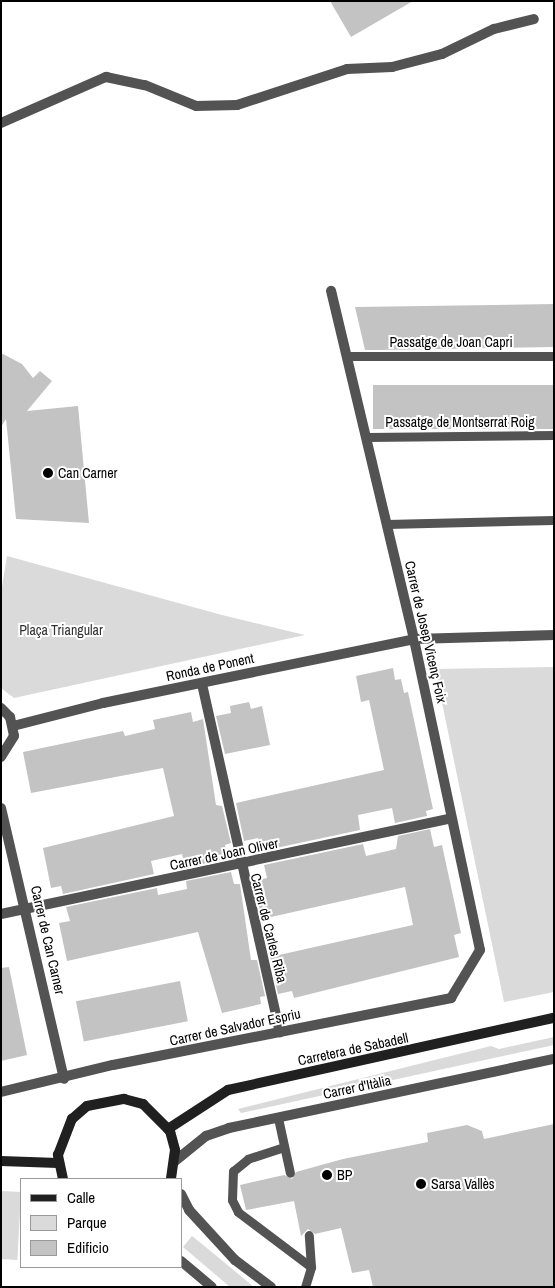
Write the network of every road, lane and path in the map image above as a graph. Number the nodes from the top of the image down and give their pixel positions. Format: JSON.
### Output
{"nodes":[{"id":1,"x":534,"y":19,"type":"dead end"},
{"id":2,"x":1,"y":123,"type":"edge"},
{"id":3,"x":331,"y":291,"type":"dead end"},
{"id":4,"x":348,"y":356,"type":"junction"},
{"id":5,"x":554,"y":356,"type":"edge"},
{"id":6,"x":554,"y":435,"type":"edge"},
{"id":7,"x":367,"y":437,"type":"junction"},
{"id":8,"x":554,"y":520,"type":"edge"},
{"id":9,"x":387,"y":524,"type":"junction"},
{"id":10,"x":554,"y":635,"type":"edge"},
{"id":11,"x":414,"y":639,"type":"junction"},
{"id":12,"x":202,"y":684,"type":"junction"},
{"id":13,"x":1,"y":708,"type":"edge"},
{"id":14,"x":13,"y":726,"type":"junction"},
{"id":15,"x":1,"y":757,"type":"edge"},
{"id":16,"x":1,"y":808,"type":"edge"},
{"id":17,"x":451,"y":818,"type":"junction"},
{"id":18,"x":240,"y":865,"type":"junction"},
{"id":19,"x":27,"y":908,"type":"junction"},
{"id":20,"x":1,"y":914,"type":"edge"},
{"id":21,"x":464,"y":977,"type":"joint"},
{"id":22,"x":554,"y":1018,"type":"edge"},
{"id":23,"x":280,"y":1032,"type":"junction"},
{"id":24,"x":554,"y":1059,"type":"edge"},
{"id":25,"x":64,"y":1079,"type":"junction"},
{"id":26,"x":1,"y":1092,"type":"edge"},
{"id":27,"x":278,"y":1118,"type":"junction"},
{"id":28,"x":168,"y":1129,"type":"junction"},
{"id":29,"x":284,"y":1147,"type":"junction"},
{"id":30,"x":1,"y":1161,"type":"edge"},
{"id":31,"x":175,"y":1161,"type":"junction"},
{"id":32,"x":58,"y":1163,"type":"junction"},
{"id":33,"x":290,"y":1174,"type":"dead end"},
{"id":34,"x":63,"y":1178,"type":"edge"},
{"id":35,"x":172,"y":1178,"type":"edge"},
{"id":36,"x":182,"y":1196,"type":"edge"},
{"id":37,"x":309,"y":1235,"type":"dead end"},
{"id":38,"x":182,"y":1262,"type":"edge"},
{"id":39,"x":311,"y":1267,"type":"junction"},
{"id":40,"x":212,"y":1287,"type":"edge"},
{"id":41,"x":271,"y":1287,"type":"edge"},
{"id":42,"x":306,"y":1287,"type":"edge"}],
"edges":[{"from":1,"to":2,"type":"street"},
{"from":3,"to":4,"type":"street","name":"Carrer de Josep Vicenç Foix"},
{"from":4,"to":5,"type":"lane","name":"Passatge de Joan Capri"},
{"from":4,"to":7,"type":"street","name":"Carrer de Josep Vicenç Foix"},
{"from":6,"to":7,"type":"lane","name":"Passatge de Montserrat Roig"},
{"from":7,"to":9,"type":"street","name":"Carrer de Josep Vicenç Foix"},
{"from":8,"to":9,"type":"lane"},
{"from":9,"to":11,"type":"street","name":"Carrer de Josep Vicenç Foix"},
{"from":10,"to":11,"type":"street","name":"Ronda de Ponent"},
{"from":11,"to":12,"type":"street","name":"Ronda de Ponent"},
{"from":11,"to":17,"type":"street","name":"Carrer de Josep Vicenç Foix"},
{"from":12,"to":14,"type":"street","name":"Ronda de Ponent"},
{"from":12,"to":18,"type":"street","name":"Carrer de Carles Riba"},
{"from":13,"to":14,"type":"street"},
{"from":14,"to":15,"type":"street"},
{"from":16,"to":19,"type":"street","name":"Carrer de Can Carner"},
{"from":17,"to":18,"type":"street","name":"Carrer de Joan Oliver"},
{"from":17,"to":21,"type":"street","name":"Carrer de Josep Vicenç Foix"},
{"from":18,"to":19,"type":"street","name":"Carrer de Joan Oliver"},
{"from":18,"to":23,"type":"street","name":"Carrer de Carles Riba"},
{"from":19,"to":20,"type":"street","name":"Carrer de Joan Oliver"},
{"from":19,"to":25,"type":"street","name":"Carrer de Can Carner"},
{"from":21,"to":23,"type":"street","name":"Carrer de Salvador Espriu"},
{"from":22,"to":28,"type":"street","name":"Carretera de Sabadell"},
{"from":23,"to":25,"type":"street","name":"Carrer de Salvador Espriu"},
{"from":24,"to":27,"type":"street","name":"Carrer d'Itàlia"},
{"from":25,"to":26,"type":"street","name":"Carrer de Salvador Espriu"},
{"from":27,"to":29,"type":"lane"},
{"from":27,"to":31,"type":"street","name":"Carrer d'Itàlia"},
{"from":28,"to":31,"type":"street"},
{"from":28,"to":32,"type":"street"},
{"from":29,"to":33,"type":"lane"},
{"from":29,"to":39,"type":"lane"},
{"from":30,"to":32,"type":"street"},
{"from":31,"to":35,"type":"street"},
{"from":32,"to":34,"type":"street"},
{"from":36,"to":41,"type":"street"},
{"from":37,"to":39,"type":"lane"},
{"from":38,"to":40,"type":"street"},
{"from":39,"to":42,"type":"lane"}]}
